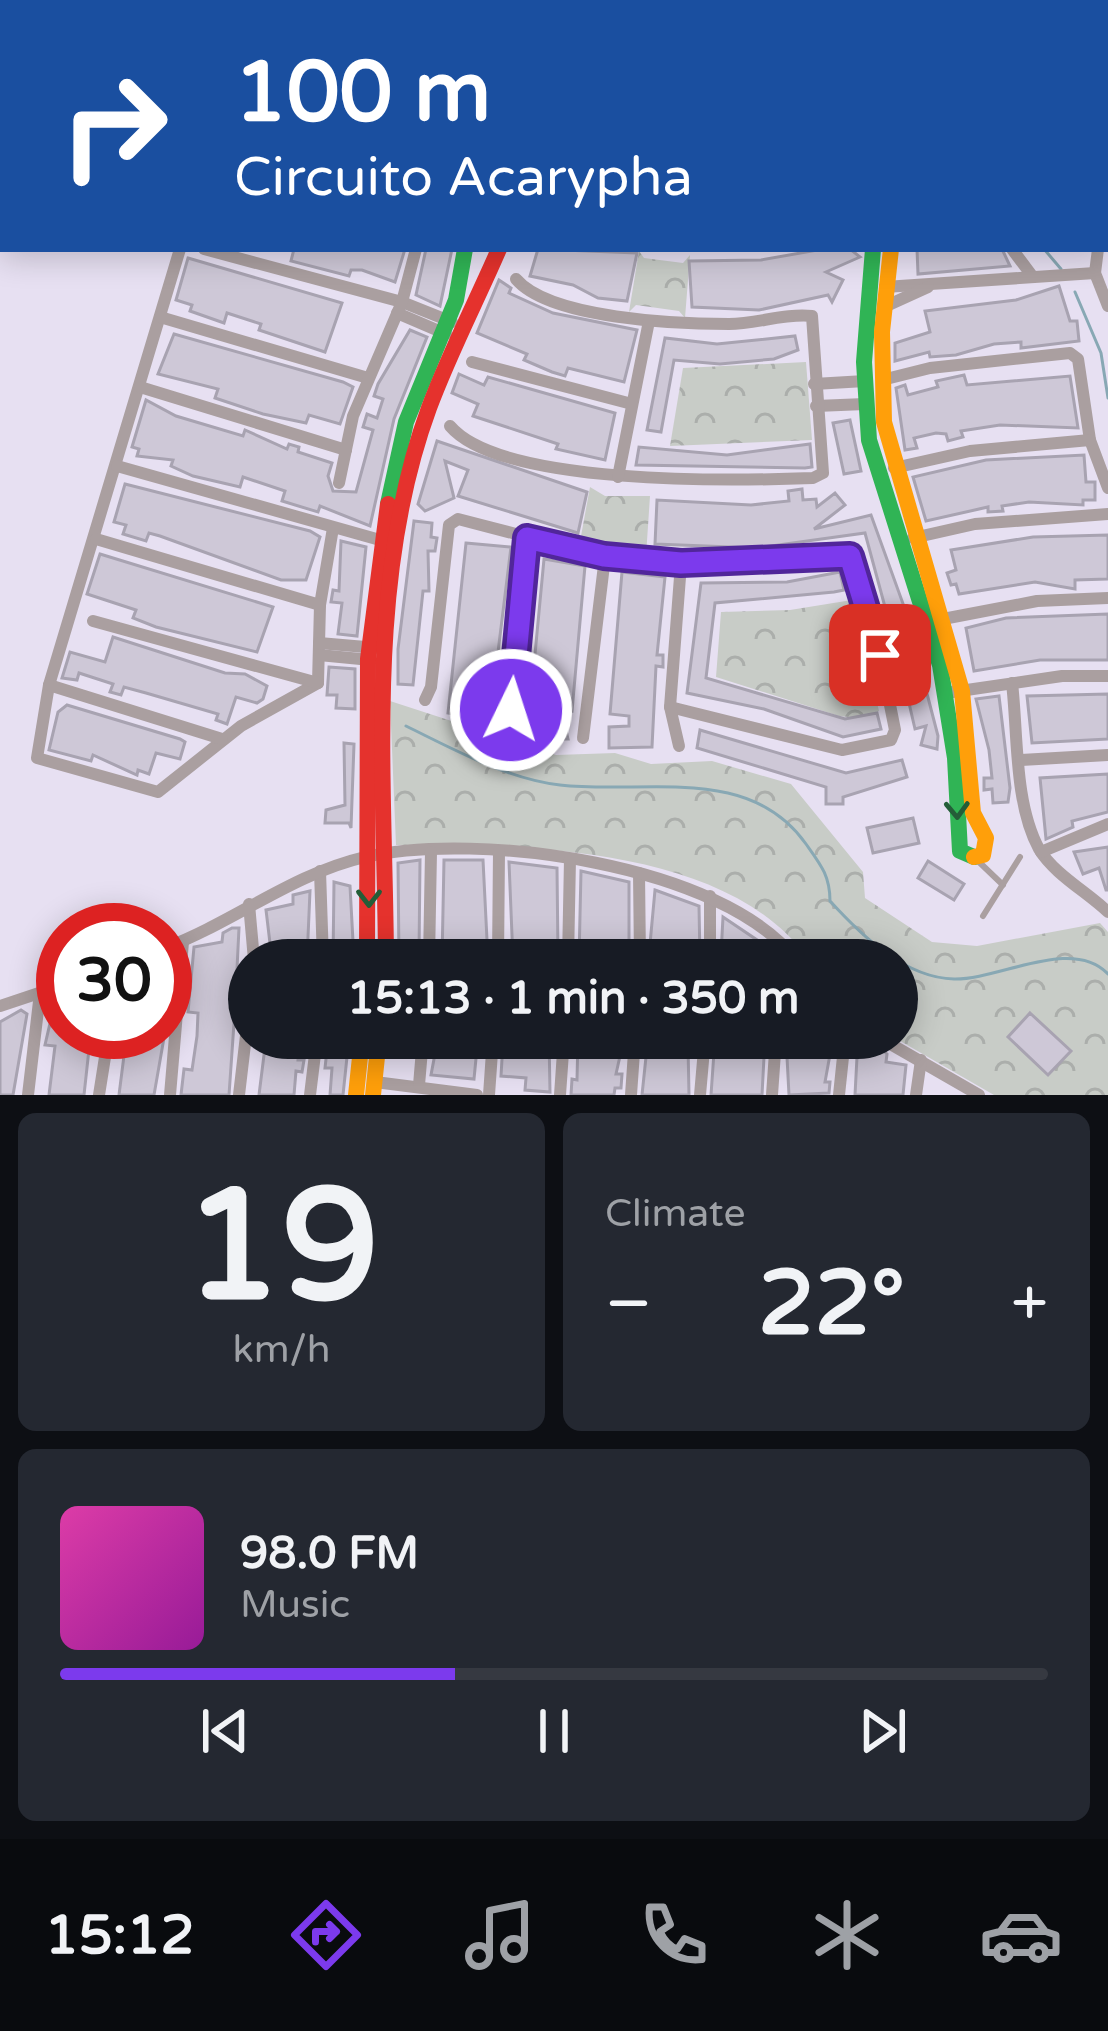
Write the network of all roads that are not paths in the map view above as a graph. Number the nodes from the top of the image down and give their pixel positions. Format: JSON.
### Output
{"nodes":[{"id":1,"x":179,"y":252,"type":"edge"},
{"id":2,"x":214,"y":252,"type":"edge"},
{"id":3,"x":415,"y":252,"type":"edge"},
{"id":4,"x":465,"y":252,"type":"edge"},
{"id":5,"x":497,"y":252,"type":"edge"},
{"id":6,"x":873,"y":252,"type":"edge"},
{"id":7,"x":891,"y":252,"type":"edge"},
{"id":8,"x":1014,"y":252,"type":"edge"},
{"id":9,"x":1098,"y":252,"type":"edge"},
{"id":10,"x":1095,"y":273,"type":"junction"},
{"id":11,"x":1033,"y":277,"type":"junction"},
{"id":12,"x":516,"y":279,"type":"dead end"},
{"id":13,"x":886,"y":287,"type":"junction"},
{"id":14,"x":928,"y":287,"type":"junction"},
{"id":15,"x":1108,"y":306,"type":"edge"},
{"id":16,"x":884,"y":307,"type":"junction"},
{"id":17,"x":400,"y":308,"type":"junction"},
{"id":18,"x":160,"y":317,"type":"junction"},
{"id":19,"x":649,"y":320,"type":"junction"},
{"id":20,"x":454,"y":330,"type":"junction"},
{"id":21,"x":472,"y":362,"type":"dead end"},
{"id":22,"x":368,"y":378,"type":"junction"},
{"id":23,"x":873,"y":380,"type":"junction"},
{"id":24,"x":814,"y":384,"type":"junction"},
{"id":25,"x":140,"y":387,"type":"junction"},
{"id":26,"x":632,"y":404,"type":"junction"},
{"id":27,"x":865,"y":404,"type":"junction"},
{"id":28,"x":816,"y":406,"type":"junction"},
{"id":29,"x":450,"y":425,"type":"dead end"},
{"id":30,"x":1090,"y":440,"type":"junction"},
{"id":31,"x":346,"y":450,"type":"junction"},
{"id":32,"x":117,"y":466,"type":"junction"},
{"id":33,"x":893,"y":468,"type":"junction"},
{"id":34,"x":618,"y":477,"type":"junction"},
{"id":35,"x":339,"y":483,"type":"dead end"},
{"id":36,"x":1108,"y":488,"type":"edge"},
{"id":37,"x":1108,"y":514,"type":"edge"},
{"id":38,"x":333,"y":528,"type":"junction"},
{"id":39,"x":527,"y":538,"type":"junction"},
{"id":40,"x":96,"y":539,"type":"junction"},
{"id":41,"x":909,"y":539,"type":"junction"},
{"id":42,"x":380,"y":540,"type":"junction"},
{"id":43,"x":604,"y":556,"type":"junction"},
{"id":44,"x":681,"y":563,"type":"junction"},
{"id":45,"x":1108,"y":598,"type":"edge"},
{"id":46,"x":320,"y":605,"type":"junction"},
{"id":47,"x":93,"y":621,"type":"dead end"},
{"id":48,"x":936,"y":627,"type":"junction"},
{"id":49,"x":875,"y":639,"type":"junction"},
{"id":50,"x":319,"y":649,"type":"junction"},
{"id":51,"x":376,"y":654,"type":"junction"},
{"id":52,"x":880,"y":655,"type":"junction"},
{"id":53,"x":1108,"y":676,"type":"edge"},
{"id":54,"x":318,"y":682,"type":"junction"},
{"id":55,"x":1012,"y":683,"type":"junction"},
{"id":56,"x":49,"y":685,"type":"junction"},
{"id":57,"x":954,"y":692,"type":"junction"},
{"id":58,"x":425,"y":700,"type":"dead end"},
{"id":59,"x":670,"y":707,"type":"junction"},
{"id":60,"x":519,"y":726,"type":"dead end"},
{"id":61,"x":583,"y":738,"type":"dead end"},
{"id":62,"x":222,"y":740,"type":"junction"},
{"id":63,"x":680,"y":746,"type":"dead end"},
{"id":64,"x":1108,"y":755,"type":"edge"},
{"id":65,"x":1021,"y":760,"type":"junction"},
{"id":66,"x":1108,"y":824,"type":"edge"},
{"id":67,"x":499,"y":851,"type":"junction"},
{"id":68,"x":431,"y":852,"type":"junction"},
{"id":69,"x":1041,"y":852,"type":"junction"},
{"id":70,"x":378,"y":856,"type":"junction"},
{"id":71,"x":1020,"y":857,"type":"dead end"},
{"id":72,"x":570,"y":859,"type":"junction"},
{"id":73,"x":975,"y":859,"type":"joint"},
{"id":74,"x":320,"y":871,"type":"junction"},
{"id":75,"x":639,"y":873,"type":"junction"},
{"id":76,"x":1003,"y":885,"type":"junction"},
{"id":77,"x":710,"y":896,"type":"junction"},
{"id":78,"x":249,"y":904,"type":"junction"},
{"id":79,"x":1108,"y":912,"type":"edge"},
{"id":80,"x":983,"y":916,"type":"dead end"},
{"id":81,"x":192,"y":936,"type":"edge"},
{"id":82,"x":252,"y":939,"type":"edge"},
{"id":83,"x":322,"y":939,"type":"edge"},
{"id":84,"x":369,"y":939,"type":"edge"},
{"id":85,"x":384,"y":939,"type":"edge"},
{"id":86,"x":429,"y":939,"type":"edge"},
{"id":87,"x":498,"y":939,"type":"edge"},
{"id":88,"x":568,"y":939,"type":"edge"},
{"id":89,"x":640,"y":939,"type":"edge"},
{"id":90,"x":710,"y":939,"type":"edge"},
{"id":91,"x":780,"y":939,"type":"edge"},
{"id":92,"x":36,"y":995,"type":"edge"},
{"id":93,"x":0,"y":1006,"type":"edge"},
{"id":94,"x":36,"y":1028,"type":"edge"},
{"id":95,"x":105,"y":1059,"type":"edge"},
{"id":96,"x":173,"y":1059,"type":"edge"},
{"id":97,"x":243,"y":1059,"type":"edge"},
{"id":98,"x":314,"y":1059,"type":"edge"},
{"id":99,"x":360,"y":1059,"type":"edge"},
{"id":100,"x":421,"y":1059,"type":"edge"},
{"id":101,"x":492,"y":1059,"type":"edge"},
{"id":102,"x":563,"y":1059,"type":"edge"},
{"id":103,"x":634,"y":1059,"type":"edge"},
{"id":104,"x":703,"y":1059,"type":"edge"},
{"id":105,"x":775,"y":1059,"type":"edge"},
{"id":106,"x":842,"y":1059,"type":"edge"},
{"id":107,"x":920,"y":1060,"type":"joint"},
{"id":108,"x":419,"y":1085,"type":"junction"},
{"id":109,"x":374,"y":1088,"type":"edge"},
{"id":110,"x":28,"y":1095,"type":"edge"},
{"id":111,"x":99,"y":1095,"type":"edge"},
{"id":112,"x":170,"y":1095,"type":"edge"},
{"id":113,"x":239,"y":1095,"type":"edge"},
{"id":114,"x":310,"y":1095,"type":"edge"},
{"id":115,"x":356,"y":1095,"type":"edge"},
{"id":116,"x":477,"y":1095,"type":"edge"},
{"id":117,"x":489,"y":1095,"type":"edge"},
{"id":118,"x":560,"y":1095,"type":"edge"},
{"id":119,"x":631,"y":1095,"type":"edge"},
{"id":120,"x":700,"y":1095,"type":"edge"},
{"id":121,"x":772,"y":1095,"type":"edge"},
{"id":122,"x":839,"y":1095,"type":"edge"},
{"id":123,"x":916,"y":1095,"type":"edge"},
{"id":124,"x":979,"y":1095,"type":"edge"}],
"edges":[{"from":1,"to":18,"type":"street"},
{"from":2,"to":17,"type":"street"},
{"from":3,"to":17,"type":"street"},
{"from":4,"to":20,"type":"street"},
{"from":5,"to":20,"type":"street"},
{"from":6,"to":23,"type":"street"},
{"from":7,"to":13,"type":"street"},
{"from":8,"to":11,"type":"street"},
{"from":9,"to":10,"type":"street"},
{"from":10,"to":11,"type":"street"},
{"from":10,"to":15,"type":"street"},
{"from":11,"to":14,"type":"street"},
{"from":12,"to":19,"type":"street"},
{"from":13,"to":14,"type":"street"},
{"from":13,"to":16,"type":"street"},
{"from":14,"to":16,"type":"street"},
{"from":16,"to":23,"type":"street"},
{"from":17,"to":20,"type":"street"},
{"from":17,"to":22,"type":"street"},
{"from":18,"to":22,"type":"street"},
{"from":18,"to":25,"type":"street"},
{"from":19,"to":24,"type":"street"},
{"from":19,"to":26,"type":"street"},
{"from":20,"to":42,"type":"street"},
{"from":20,"to":51,"type":"street"},
{"from":21,"to":26,"type":"street"},
{"from":22,"to":31,"type":"street"},
{"from":23,"to":24,"type":"street"},
{"from":23,"to":27,"type":"street"},
{"from":23,"to":30,"type":"street"},
{"from":23,"to":33,"type":"street"},
{"from":24,"to":28,"type":"street"},
{"from":25,"to":31,"type":"street"},
{"from":25,"to":32,"type":"street"},
{"from":26,"to":34,"type":"street"},
{"from":27,"to":28,"type":"street"},
{"from":27,"to":41,"type":"street"},
{"from":28,"to":34,"type":"street"},
{"from":29,"to":34,"type":"street"},
{"from":30,"to":33,"type":"street"},
{"from":30,"to":36,"type":"street"},
{"from":31,"to":35,"type":"street"},
{"from":32,"to":38,"type":"street"},
{"from":32,"to":40,"type":"street"},
{"from":33,"to":41,"type":"street"},
{"from":37,"to":41,"type":"street"},
{"from":38,"to":42,"type":"street"},
{"from":38,"to":46,"type":"street"},
{"from":39,"to":43,"type":"street"},
{"from":39,"to":58,"type":"street"},
{"from":39,"to":60,"type":"street"},
{"from":40,"to":46,"type":"street"},
{"from":40,"to":56,"type":"street"},
{"from":41,"to":48,"type":"street"},
{"from":42,"to":51,"type":"street"},
{"from":43,"to":44,"type":"street"},
{"from":43,"to":61,"type":"street"},
{"from":44,"to":49,"type":"street"},
{"from":44,"to":59,"type":"street"},
{"from":45,"to":48,"type":"street"},
{"from":46,"to":50,"type":"street"},
{"from":47,"to":54,"type":"street"},
{"from":48,"to":49,"type":"street"},
{"from":48,"to":52,"type":"street"},
{"from":48,"to":57,"type":"street"},
{"from":49,"to":52,"type":"street"},
{"from":50,"to":51,"type":"street"},
{"from":50,"to":54,"type":"street"},
{"from":51,"to":70,"type":"street"},
{"from":52,"to":59,"type":"street"},
{"from":53,"to":55,"type":"street"},
{"from":54,"to":62,"type":"street"},
{"from":55,"to":57,"type":"street"},
{"from":55,"to":65,"type":"street"},
{"from":56,"to":62,"type":"street"},
{"from":56,"to":62,"type":"street"},
{"from":57,"to":73,"type":"street"},
{"from":59,"to":63,"type":"street"},
{"from":64,"to":65,"type":"street"},
{"from":65,"to":69,"type":"street"},
{"from":66,"to":69,"type":"street"},
{"from":67,"to":68,"type":"street"},
{"from":67,"to":72,"type":"street"},
{"from":67,"to":87,"type":"street"},
{"from":68,"to":70,"type":"street"},
{"from":68,"to":86,"type":"street"},
{"from":69,"to":79,"type":"street"},
{"from":70,"to":74,"type":"street"},
{"from":70,"to":84,"type":"street","one_way":true},
{"from":70,"to":85,"type":"street"},
{"from":71,"to":76,"type":"lane"},
{"from":72,"to":75,"type":"street"},
{"from":72,"to":88,"type":"street"},
{"from":73,"to":76,"type":"lane"},
{"from":74,"to":78,"type":"street"},
{"from":74,"to":83,"type":"street"},
{"from":75,"to":77,"type":"street"},
{"from":75,"to":89,"type":"street"},
{"from":76,"to":80,"type":"lane"},
{"from":77,"to":90,"type":"street"},
{"from":77,"to":91,"type":"street"},
{"from":78,"to":81,"type":"street"},
{"from":78,"to":82,"type":"street"},
{"from":92,"to":93,"type":"street"},
{"from":94,"to":110,"type":"street"},
{"from":95,"to":111,"type":"street"},
{"from":96,"to":112,"type":"street"},
{"from":97,"to":113,"type":"street"},
{"from":98,"to":114,"type":"street"},
{"from":99,"to":115,"type":"street"},
{"from":100,"to":108,"type":"street"},
{"from":101,"to":117,"type":"street"},
{"from":102,"to":118,"type":"street"},
{"from":103,"to":119,"type":"street"},
{"from":104,"to":120,"type":"street"},
{"from":105,"to":121,"type":"street"},
{"from":106,"to":122,"type":"street"},
{"from":107,"to":123,"type":"street"},
{"from":107,"to":124,"type":"street"},
{"from":108,"to":109,"type":"street"},
{"from":108,"to":116,"type":"street"}]}
